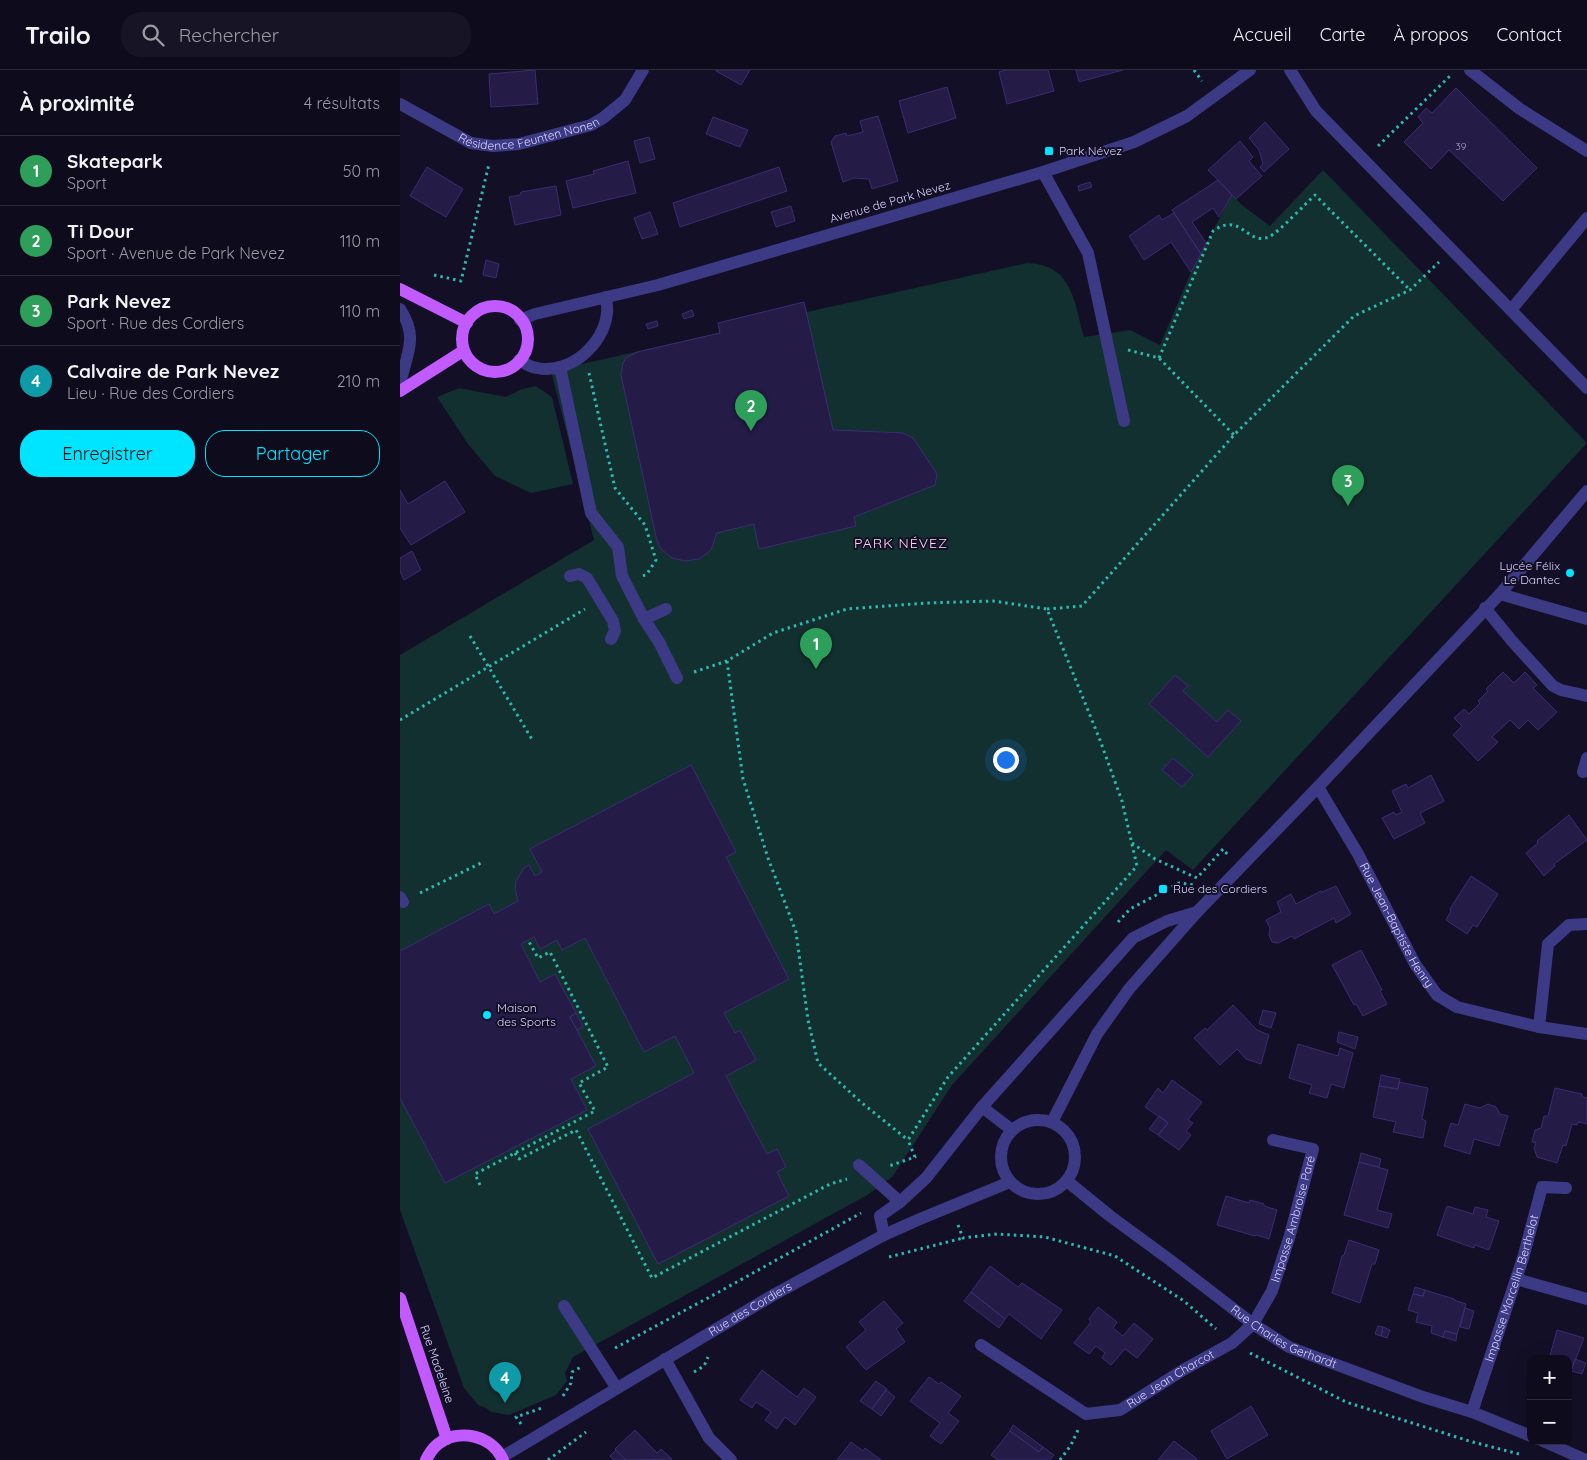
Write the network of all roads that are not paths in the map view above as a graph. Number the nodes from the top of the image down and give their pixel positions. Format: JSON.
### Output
{"nodes":[{"id":1,"x":643,"y":70,"type":"edge"},
{"id":2,"x":1250,"y":70,"type":"edge"},
{"id":3,"x":1290,"y":70,"type":"edge"},
{"id":4,"x":1470,"y":70,"type":"edge"},
{"id":5,"x":400,"y":104,"type":"edge"},
{"id":6,"x":1587,"y":151,"type":"edge"},
{"id":7,"x":1043,"y":172,"type":"junction"},
{"id":8,"x":1587,"y":218,"type":"edge"},
{"id":9,"x":400,"y":290,"type":"edge"},
{"id":10,"x":606,"y":297,"type":"junction"},
{"id":11,"x":400,"y":309,"type":"edge"},
{"id":12,"x":1511,"y":310,"type":"junction"},
{"id":13,"x":520,"y":320,"type":"junction"},
{"id":14,"x":466,"y":323,"type":"junction"},
{"id":15,"x":463,"y":352,"type":"junction"},
{"id":16,"x":519,"y":360,"type":"junction"},
{"id":17,"x":561,"y":372,"type":"junction"},
{"id":18,"x":400,"y":379,"type":"edge"},
{"id":19,"x":1587,"y":388,"type":"edge"},
{"id":20,"x":400,"y":391,"type":"edge"},
{"id":21,"x":1124,"y":421,"type":"dead end"},
{"id":22,"x":1587,"y":491,"type":"edge"},
{"id":23,"x":570,"y":576,"type":"dead end"},
{"id":24,"x":1500,"y":594,"type":"junction"},
{"id":25,"x":1485,"y":608,"type":"junction"},
{"id":26,"x":666,"y":609,"type":"dead end"},
{"id":27,"x":644,"y":619,"type":"junction"},
{"id":28,"x":1587,"y":619,"type":"edge"},
{"id":29,"x":611,"y":639,"type":"dead end"},
{"id":30,"x":683,"y":676,"type":"road end"},
{"id":31,"x":1587,"y":696,"type":"edge"},
{"id":32,"x":1587,"y":758,"type":"edge"},
{"id":33,"x":1584,"y":772,"type":"dead end"},
{"id":34,"x":1318,"y":787,"type":"junction"},
{"id":35,"x":1197,"y":912,"type":"junction"},
{"id":36,"x":1587,"y":924,"type":"edge"},
{"id":37,"x":1539,"y":1027,"type":"junction"},
{"id":38,"x":1587,"y":1034,"type":"edge"},
{"id":39,"x":982,"y":1107,"type":"junction"},
{"id":40,"x":1052,"y":1122,"type":"junction"},
{"id":41,"x":1012,"y":1130,"type":"junction"},
{"id":42,"x":1273,"y":1140,"type":"dead end"},
{"id":43,"x":863,"y":1169,"type":"road end"},
{"id":44,"x":1068,"y":1181,"type":"junction"},
{"id":45,"x":1010,"y":1182,"type":"junction"},
{"id":46,"x":1566,"y":1188,"type":"dead end"},
{"id":47,"x":900,"y":1202,"type":"junction"},
{"id":48,"x":884,"y":1235,"type":"junction"},
{"id":49,"x":1516,"y":1280,"type":"junction"},
{"id":50,"x":400,"y":1298,"type":"edge"},
{"id":51,"x":1587,"y":1299,"type":"edge"},
{"id":52,"x":564,"y":1306,"type":"dead end"},
{"id":53,"x":1253,"y":1324,"type":"junction"},
{"id":54,"x":981,"y":1344,"type":"dead end"},
{"id":55,"x":665,"y":1359,"type":"junction"},
{"id":56,"x":616,"y":1387,"type":"junction"},
{"id":57,"x":1472,"y":1412,"type":"junction"},
{"id":58,"x":1527,"y":1434,"type":"edge"},
{"id":59,"x":447,"y":1439,"type":"junction"},
{"id":60,"x":1552,"y":1445,"type":"edge"},
{"id":61,"x":502,"y":1458,"type":"edge"},
{"id":62,"x":426,"y":1460,"type":"edge"},
{"id":63,"x":731,"y":1460,"type":"edge"},
{"id":64,"x":1586,"y":1460,"type":"edge"}],
"edges":[{"from":1,"to":5,"type":"street","name":"Résidence Feunten Nonen"},
{"from":2,"to":7,"type":"street","name":"Avenue de Park Nevez"},
{"from":3,"to":12,"type":"street"},
{"from":4,"to":6,"type":"street"},
{"from":7,"to":10,"type":"street","name":"Avenue de Park Nevez"},
{"from":7,"to":21,"type":"street"},
{"from":8,"to":12,"type":"street"},
{"from":9,"to":14,"type":"main road"},
{"from":10,"to":13,"type":"street","name":"Avenue de Park Nevez"},
{"from":10,"to":17,"type":"street"},
{"from":11,"to":18,"type":"street"},
{"from":12,"to":19,"type":"street"},
{"from":13,"to":14,"type":"main road"},
{"from":13,"to":16,"type":"main road"},
{"from":14,"to":15,"type":"main road"},
{"from":15,"to":16,"type":"main road"},
{"from":15,"to":20,"type":"main road"},
{"from":16,"to":17,"type":"street"},
{"from":17,"to":27,"type":"street"},
{"from":22,"to":24,"type":"street"},
{"from":23,"to":29,"type":"street"},
{"from":24,"to":25,"type":"street"},
{"from":24,"to":28,"type":"street"},
{"from":25,"to":31,"type":"street"},
{"from":25,"to":34,"type":"street"},
{"from":26,"to":27,"type":"street"},
{"from":27,"to":30,"type":"street"},
{"from":32,"to":33,"type":"street"},
{"from":34,"to":35,"type":"street"},
{"from":34,"to":37,"type":"street","name":"Rue Jean-Baptiste Henry"},
{"from":35,"to":39,"type":"street"},
{"from":35,"to":40,"type":"street"},
{"from":36,"to":37,"type":"street"},
{"from":37,"to":38,"type":"street","name":"Rue Jean-Baptiste Henry"},
{"from":39,"to":41,"type":"street"},
{"from":39,"to":47,"type":"street"},
{"from":40,"to":41,"type":"street"},
{"from":40,"to":44,"type":"street"},
{"from":41,"to":45,"type":"street"},
{"from":42,"to":53,"type":"street","name":"Impasse Ambroise Paré"},
{"from":43,"to":47,"type":"street"},
{"from":44,"to":45,"type":"street"},
{"from":44,"to":53,"type":"street","name":"Rue Charles Gerhardt"},
{"from":45,"to":48,"type":"street","name":"Rue des Cordiers"},
{"from":46,"to":49,"type":"street","name":"Impasse Marcellin Berthelot"},
{"from":47,"to":48,"type":"street"},
{"from":48,"to":55,"type":"street","name":"Rue des Cordiers"},
{"from":49,"to":51,"type":"street"},
{"from":49,"to":57,"type":"street","name":"Impasse Marcellin Berthelot"},
{"from":50,"to":59,"type":"main road","name":"Rue Madeleine"},
{"from":52,"to":56,"type":"street"},
{"from":53,"to":54,"type":"street","name":"Rue Jean Charcot"},
{"from":53,"to":57,"type":"street","name":"Rue Charles Gerhardt"},
{"from":55,"to":56,"type":"street","name":"Rue des Cordiers"},
{"from":55,"to":63,"type":"street"},
{"from":56,"to":61,"type":"street","name":"Rue des Cordiers"},
{"from":57,"to":58,"type":"street","name":"Rue Charles Gerhardt"},
{"from":59,"to":61,"type":"main road"},
{"from":59,"to":62,"type":"main road"},
{"from":60,"to":64,"type":"street"}]}
